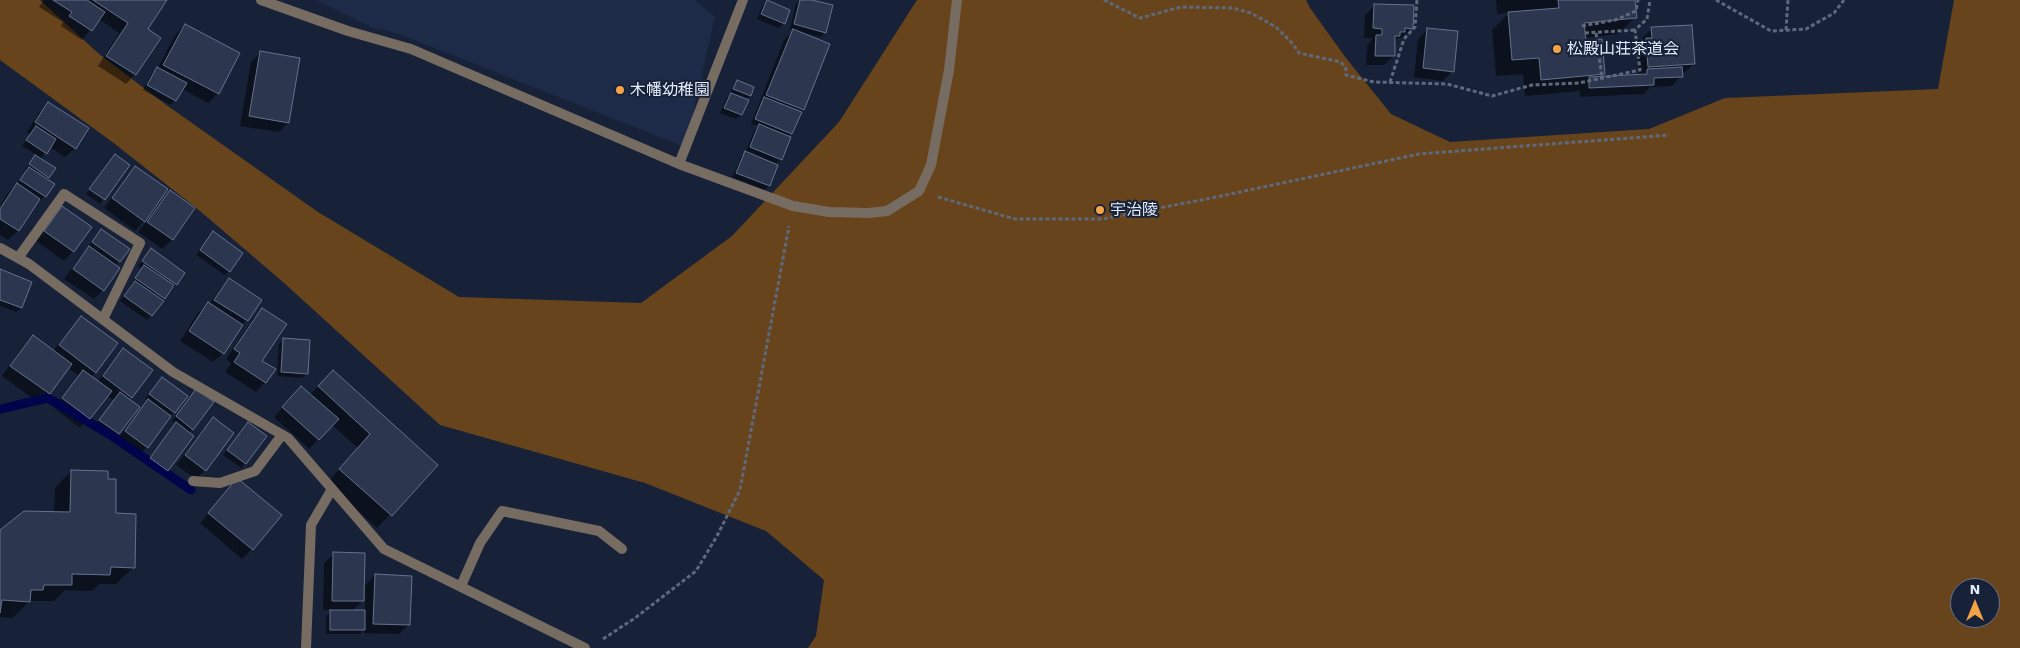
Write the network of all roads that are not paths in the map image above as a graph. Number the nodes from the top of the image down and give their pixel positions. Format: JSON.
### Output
{"nodes":[{"id":1,"x":260,"y":0,"type":"edge"},
{"id":2,"x":743,"y":0,"type":"edge"},
{"id":3,"x":958,"y":0,"type":"edge"},
{"id":4,"x":679,"y":164,"type":"junction"},
{"id":5,"x":0,"y":248,"type":"edge"},
{"id":6,"x":18,"y":258,"type":"junction"},
{"id":7,"x":103,"y":319,"type":"junction"},
{"id":8,"x":282,"y":435,"type":"junction"},
{"id":9,"x":193,"y":481,"type":"dead end"},
{"id":10,"x":332,"y":489,"type":"junction"},
{"id":11,"x":622,"y":550,"type":"dead end"},
{"id":12,"x":461,"y":586,"type":"junction"},
{"id":13,"x":306,"y":648,"type":"edge"},
{"id":14,"x":585,"y":648,"type":"edge"}],
"edges":[{"from":1,"to":4,"type":"street"},
{"from":2,"to":4,"type":"street"},
{"from":3,"to":4,"type":"street"},
{"from":5,"to":6,"type":"street"},
{"from":6,"to":7,"type":"street"},
{"from":6,"to":7,"type":"street"},
{"from":7,"to":8,"type":"street"},
{"from":8,"to":9,"type":"street"},
{"from":8,"to":10,"type":"street"},
{"from":10,"to":12,"type":"street"},
{"from":10,"to":13,"type":"street"},
{"from":11,"to":12,"type":"street"},
{"from":12,"to":14,"type":"street"}]}
